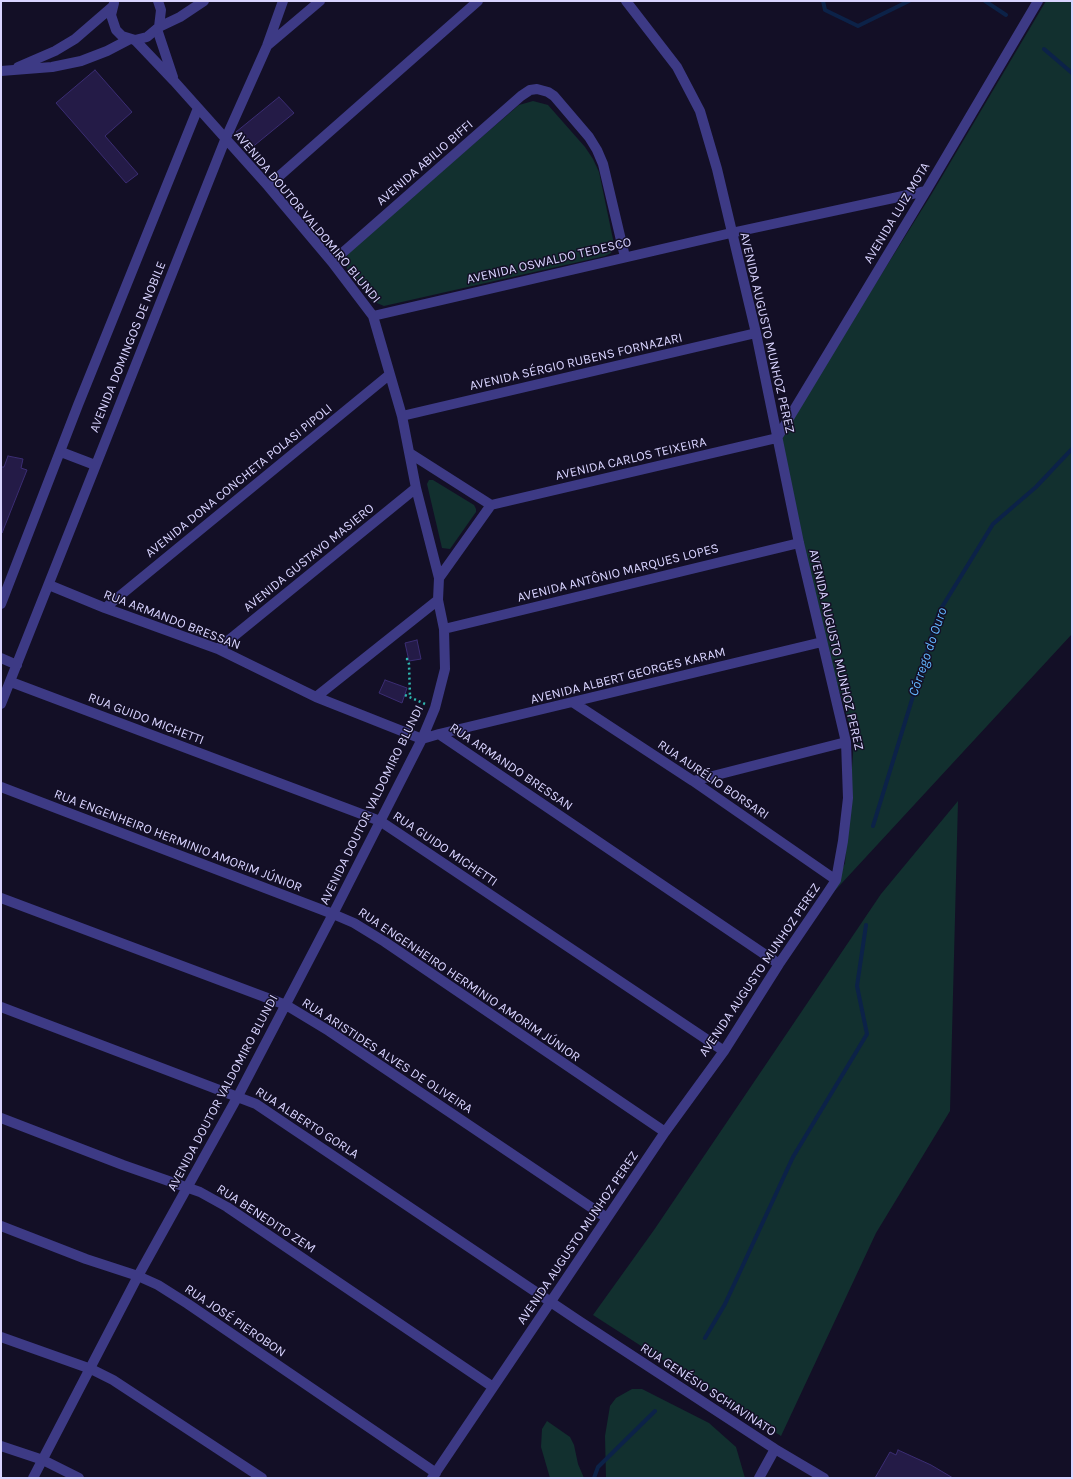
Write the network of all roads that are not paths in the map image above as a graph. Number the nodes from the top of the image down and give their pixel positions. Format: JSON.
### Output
{"nodes":[{"id":1,"x":158,"y":1,"type":"edge"},
{"id":2,"x":204,"y":1,"type":"edge"},
{"id":3,"x":283,"y":1,"type":"edge"},
{"id":4,"x":320,"y":1,"type":"edge"},
{"id":5,"x":478,"y":1,"type":"edge"},
{"id":6,"x":626,"y":1,"type":"edge"},
{"id":7,"x":1038,"y":1,"type":"edge"},
{"id":8,"x":113,"y":4,"type":"edge"},
{"id":9,"x":158,"y":28,"type":"junction"},
{"id":10,"x":132,"y":40,"type":"junction"},
{"id":11,"x":267,"y":46,"type":"junction"},
{"id":12,"x":5,"y":70,"type":"edge"},
{"id":13,"x":174,"y":81,"type":"junction"},
{"id":14,"x":198,"y":108,"type":"junction"},
{"id":15,"x":225,"y":140,"type":"junction"},
{"id":16,"x":268,"y":186,"type":"junction"},
{"id":17,"x":926,"y":191,"type":"junction"},
{"id":18,"x":731,"y":233,"type":"junction"},
{"id":19,"x":625,"y":257,"type":"junction"},
{"id":20,"x":332,"y":262,"type":"junction"},
{"id":21,"x":373,"y":316,"type":"junction"},
{"id":22,"x":756,"y":333,"type":"junction"},
{"id":23,"x":389,"y":375,"type":"junction"},
{"id":24,"x":402,"y":416,"type":"junction"},
{"id":25,"x":777,"y":438,"type":"junction"},
{"id":26,"x":61,"y":452,"type":"junction"},
{"id":27,"x":411,"y":454,"type":"junction"},
{"id":28,"x":95,"y":465,"type":"junction"},
{"id":29,"x":416,"y":488,"type":"junction"},
{"id":30,"x":491,"y":505,"type":"junction"},
{"id":31,"x":799,"y":543,"type":"junction"},
{"id":32,"x":439,"y":578,"type":"junction"},
{"id":33,"x":49,"y":585,"type":"junction"},
{"id":34,"x":438,"y":600,"type":"junction"},
{"id":35,"x":1,"y":604,"type":"edge"},
{"id":36,"x":105,"y":608,"type":"junction"},
{"id":37,"x":444,"y":629,"type":"junction"},
{"id":38,"x":822,"y":642,"type":"junction"},
{"id":39,"x":218,"y":649,"type":"junction"},
{"id":40,"x":1,"y":658,"type":"edge"},
{"id":41,"x":17,"y":665,"type":"junction"},
{"id":42,"x":11,"y":682,"type":"junction"},
{"id":43,"x":316,"y":698,"type":"junction"},
{"id":44,"x":574,"y":702,"type":"junction"},
{"id":45,"x":1,"y":704,"type":"edge"},
{"id":46,"x":439,"y":734,"type":"junction"},
{"id":47,"x":422,"y":739,"type":"junction"},
{"id":48,"x":846,"y":742,"type":"junction"},
{"id":49,"x":693,"y":781,"type":"junction"},
{"id":50,"x":1,"y":787,"type":"edge"},
{"id":51,"x":380,"y":821,"type":"junction"},
{"id":52,"x":836,"y":880,"type":"junction"},
{"id":53,"x":1,"y":898,"type":"edge"},
{"id":54,"x":333,"y":914,"type":"junction"},
{"id":55,"x":779,"y":964,"type":"junction"},
{"id":56,"x":286,"y":1005,"type":"junction"},
{"id":57,"x":1,"y":1007,"type":"edge"},
{"id":58,"x":724,"y":1051,"type":"junction"},
{"id":59,"x":238,"y":1096,"type":"junction"},
{"id":60,"x":1,"y":1118,"type":"edge"},
{"id":61,"x":665,"y":1132,"type":"junction"},
{"id":62,"x":188,"y":1187,"type":"junction"},
{"id":63,"x":608,"y":1218,"type":"junction"},
{"id":64,"x":1,"y":1226,"type":"edge"},
{"id":65,"x":138,"y":1276,"type":"junction"},
{"id":66,"x":552,"y":1301,"type":"junction"},
{"id":67,"x":580,"y":1321,"type":"joint"},
{"id":68,"x":1,"y":1337,"type":"edge"},
{"id":69,"x":91,"y":1369,"type":"junction"},
{"id":70,"x":493,"y":1387,"type":"junction"},
{"id":71,"x":1,"y":1446,"type":"edge"},
{"id":72,"x":775,"y":1449,"type":"junction"},
{"id":73,"x":43,"y":1460,"type":"junction"},
{"id":74,"x":434,"y":1475,"type":"edge"},
{"id":75,"x":33,"y":1478,"type":"edge"},
{"id":76,"x":79,"y":1478,"type":"edge"},
{"id":77,"x":262,"y":1478,"type":"edge"},
{"id":78,"x":759,"y":1478,"type":"edge"},
{"id":79,"x":824,"y":1478,"type":"edge"}],
"edges":[{"from":1,"to":9,"type":"street"},
{"from":2,"to":9,"type":"street"},
{"from":3,"to":11,"type":"street","name":"AVENIDA DOMINGOS DE NOBILE"},
{"from":4,"to":11,"type":"street"},
{"from":5,"to":16,"type":"street"},
{"from":6,"to":18,"type":"street","name":"AVENIDA AUGUSTO MUNHOZ PEREZ"},
{"from":7,"to":17,"type":"street","name":"AVENIDA LUIZ MOTA"},
{"from":8,"to":10,"type":"street","name":"AVENIDA DOUTOR VALDOMIRO BLUNDI"},
{"from":8,"to":12,"type":"street"},
{"from":9,"to":10,"type":"street"},
{"from":9,"to":13,"type":"street","name":"AVENIDA DOUTOR VALDOMIRO BLUNDI"},
{"from":10,"to":12,"type":"street"},
{"from":10,"to":13,"type":"street","name":"AVENIDA DOUTOR VALDOMIRO BLUNDI"},
{"from":11,"to":15,"type":"street","name":"AVENIDA DOMINGOS DE NOBILE"},
{"from":13,"to":14,"type":"street","name":"AVENIDA DOUTOR VALDOMIRO BLUNDI"},
{"from":14,"to":15,"type":"street","name":"AVENIDA DOUTOR VALDOMIRO BLUNDI"},
{"from":14,"to":26,"type":"street","name":"AVENIDA DOMINGOS DE NOBILE"},
{"from":15,"to":16,"type":"street","name":"AVENIDA DOUTOR VALDOMIRO BLUNDI"},
{"from":15,"to":28,"type":"street","name":"AVENIDA DOMINGOS DE NOBILE"},
{"from":16,"to":20,"type":"street","name":"AVENIDA DOUTOR VALDOMIRO BLUNDI"},
{"from":17,"to":18,"type":"street","name":"AVENIDA OSWALDO TEDESCO"},
{"from":17,"to":25,"type":"street","name":"AVENIDA LUIZ MOTA"},
{"from":18,"to":19,"type":"street","name":"AVENIDA OSWALDO TEDESCO"},
{"from":18,"to":22,"type":"street","name":"AVENIDA AUGUSTO MUNHOZ PEREZ"},
{"from":19,"to":20,"type":"street","name":"AVENIDA ABILIO BIFFI"},
{"from":19,"to":21,"type":"street","name":"AVENIDA OSWALDO TEDESCO"},
{"from":20,"to":21,"type":"street","name":"AVENIDA DOUTOR VALDOMIRO BLUNDI"},
{"from":21,"to":23,"type":"street","name":"AVENIDA DOUTOR VALDOMIRO BLUNDI"},
{"from":22,"to":24,"type":"street","name":"AVENIDA SÉRGIO RUBENS FORNAZARI"},
{"from":22,"to":25,"type":"street","name":"AVENIDA AUGUSTO MUNHOZ PEREZ"},
{"from":23,"to":24,"type":"street","name":"AVENIDA DOUTOR VALDOMIRO BLUNDI"},
{"from":23,"to":36,"type":"street","name":"AVENIDA DONA CONCHETA POLASI PIPOLI"},
{"from":24,"to":27,"type":"street","name":"AVENIDA DOUTOR VALDOMIRO BLUNDI"},
{"from":25,"to":30,"type":"street","name":"AVENIDA CARLOS TEIXEIRA"},
{"from":25,"to":31,"type":"street","name":"AVENIDA AUGUSTO MUNHOZ PEREZ"},
{"from":26,"to":28,"type":"street"},
{"from":26,"to":35,"type":"street","name":"AVENIDA DOMINGOS DE NOBILE"},
{"from":27,"to":29,"type":"street","name":"AVENIDA DOUTOR VALDOMIRO BLUNDI"},
{"from":27,"to":30,"type":"street"},
{"from":28,"to":33,"type":"street","name":"AVENIDA DOMINGOS DE NOBILE"},
{"from":29,"to":32,"type":"street","name":"AVENIDA DOUTOR VALDOMIRO BLUNDI"},
{"from":29,"to":39,"type":"street","name":"AVENIDA GUSTAVO MASIERO"},
{"from":30,"to":32,"type":"street"},
{"from":31,"to":37,"type":"street","name":"AVENIDA ANTÔNIO MARQUES LOPES"},
{"from":31,"to":38,"type":"street","name":"AVENIDA AUGUSTO MUNHOZ PEREZ"},
{"from":32,"to":34,"type":"street","name":"AVENIDA DOUTOR VALDOMIRO BLUNDI"},
{"from":33,"to":36,"type":"street","name":"RUA ARMANDO BRESSAN"},
{"from":33,"to":41,"type":"street","name":"AVENIDA DOMINGOS DE NOBILE"},
{"from":34,"to":37,"type":"street","name":"AVENIDA DOUTOR VALDOMIRO BLUNDI"},
{"from":34,"to":43,"type":"street"},
{"from":36,"to":39,"type":"street","name":"RUA ARMANDO BRESSAN"},
{"from":37,"to":47,"type":"street","name":"AVENIDA DOUTOR VALDOMIRO BLUNDI"},
{"from":38,"to":44,"type":"street","name":"AVENIDA ALBERT GEORGES KARAM"},
{"from":38,"to":48,"type":"street","name":"AVENIDA AUGUSTO MUNHOZ PEREZ"},
{"from":39,"to":43,"type":"street","name":"RUA ARMANDO BRESSAN"},
{"from":40,"to":41,"type":"street"},
{"from":41,"to":42,"type":"street","name":"AVENIDA DOMINGOS DE NOBILE"},
{"from":42,"to":45,"type":"street","name":"AVENIDA DOMINGOS DE NOBILE"},
{"from":42,"to":51,"type":"street","name":"RUA GUIDO MICHETTI"},
{"from":43,"to":47,"type":"street","name":"RUA ARMANDO BRESSAN"},
{"from":44,"to":46,"type":"street","name":"AVENIDA ALBERT GEORGES KARAM"},
{"from":44,"to":49,"type":"street","name":"RUA AURÉLIO BORSARI"},
{"from":46,"to":47,"type":"street","name":"RUA ARMANDO BRESSAN"},
{"from":46,"to":55,"type":"street","name":"RUA ARMANDO BRESSAN"},
{"from":47,"to":51,"type":"street","name":"AVENIDA DOUTOR VALDOMIRO BLUNDI"},
{"from":48,"to":49,"type":"street"},
{"from":48,"to":52,"type":"street","name":"AVENIDA AUGUSTO MUNHOZ PEREZ"},
{"from":49,"to":52,"type":"street","name":"RUA AURÉLIO BORSARI"},
{"from":50,"to":54,"type":"street","name":"RUA ENGENHEIRO HERMINIO AMORIM JÚNIOR"},
{"from":51,"to":54,"type":"street","name":"AVENIDA DOUTOR VALDOMIRO BLUNDI"},
{"from":51,"to":58,"type":"street","name":"RUA GUIDO MICHETTI"},
{"from":52,"to":55,"type":"street","name":"AVENIDA AUGUSTO MUNHOZ PEREZ"},
{"from":53,"to":56,"type":"street","name":"RUA ARISTIDES ALVES DE OLIVEIRA"},
{"from":54,"to":56,"type":"street","name":"AVENIDA DOUTOR VALDOMIRO BLUNDI"},
{"from":54,"to":61,"type":"street","name":"RUA ENGENHEIRO HERMINIO AMORIM JÚNIOR"},
{"from":55,"to":58,"type":"street","name":"AVENIDA AUGUSTO MUNHOZ PEREZ"},
{"from":56,"to":59,"type":"street","name":"AVENIDA DOUTOR VALDOMIRO BLUNDI"},
{"from":56,"to":63,"type":"street","name":"RUA ARISTIDES ALVES DE OLIVEIRA"},
{"from":57,"to":59,"type":"street","name":"RUA ALBERTO GORLA"},
{"from":58,"to":61,"type":"street","name":"AVENIDA AUGUSTO MUNHOZ PEREZ"},
{"from":59,"to":62,"type":"street","name":"AVENIDA DOUTOR VALDOMIRO BLUNDI"},
{"from":59,"to":66,"type":"street","name":"RUA ALBERTO GORLA"},
{"from":60,"to":62,"type":"street","name":"RUA BENEDITO ZEM"},
{"from":61,"to":63,"type":"street","name":"AVENIDA AUGUSTO MUNHOZ PEREZ"},
{"from":62,"to":65,"type":"street","name":"AVENIDA DOUTOR VALDOMIRO BLUNDI"},
{"from":62,"to":70,"type":"street","name":"RUA BENEDITO ZEM"},
{"from":63,"to":66,"type":"street","name":"AVENIDA AUGUSTO MUNHOZ PEREZ"},
{"from":64,"to":65,"type":"street","name":"RUA JOSÉ PIEROBON"},
{"from":65,"to":69,"type":"street","name":"AVENIDA DOUTOR VALDOMIRO BLUNDI"},
{"from":65,"to":74,"type":"street","name":"RUA JOSÉ PIEROBON"},
{"from":66,"to":67,"type":"street","name":"RUA ALBERTO GORLA"},
{"from":66,"to":70,"type":"street","name":"AVENIDA AUGUSTO MUNHOZ PEREZ"},
{"from":67,"to":72,"type":"street","name":"RUA GENÉSIO SCHIAVINATO"},
{"from":68,"to":69,"type":"street"},
{"from":69,"to":73,"type":"street","name":"AVENIDA DOUTOR VALDOMIRO BLUNDI"},
{"from":69,"to":77,"type":"street"},
{"from":70,"to":74,"type":"street","name":"AVENIDA AUGUSTO MUNHOZ PEREZ"},
{"from":71,"to":73,"type":"street"},
{"from":72,"to":78,"type":"street"},
{"from":72,"to":79,"type":"street","name":"RUA GENÉSIO SCHIAVINATO"},
{"from":73,"to":75,"type":"street","name":"AVENIDA DOUTOR VALDOMIRO BLUNDI"},
{"from":73,"to":76,"type":"street"}]}
